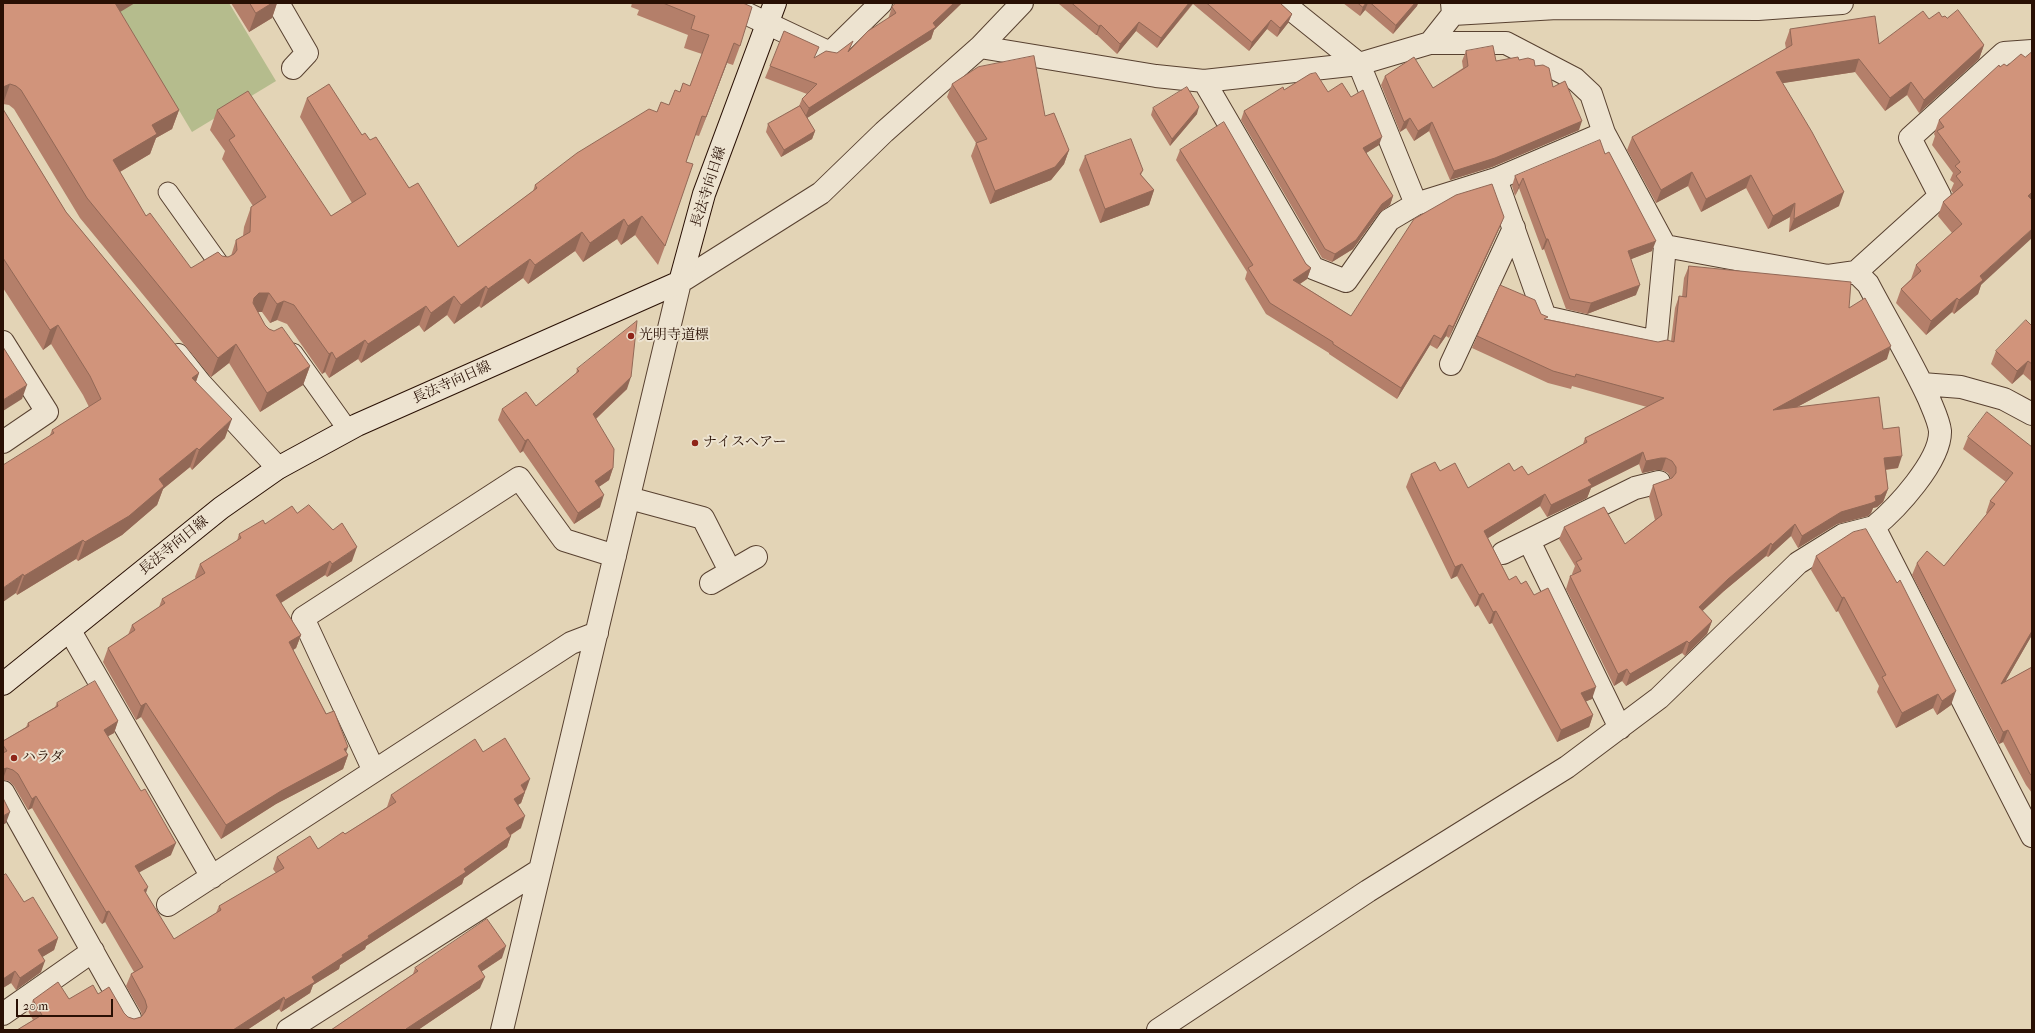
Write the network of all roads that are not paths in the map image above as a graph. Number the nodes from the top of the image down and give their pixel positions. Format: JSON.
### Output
{"nodes":[{"id":1,"x":278,"y":3,"type":"edge"},
{"id":2,"x":724,"y":3,"type":"edge"},
{"id":3,"x":881,"y":3,"type":"edge"},
{"id":4,"x":1022,"y":3,"type":"edge"},
{"id":5,"x":1283,"y":3,"type":"edge"},
{"id":6,"x":1842,"y":3,"type":"edge"},
{"id":7,"x":1453,"y":9,"type":"edge"},
{"id":8,"x":771,"y":13,"type":"edge"},
{"id":9,"x":1430,"y":43,"type":"junction"},
{"id":10,"x":980,"y":47,"type":"junction"},
{"id":11,"x":2032,"y":51,"type":"edge"},
{"id":12,"x":1359,"y":64,"type":"junction"},
{"id":13,"x":293,"y":68,"type":"dead end"},
{"id":14,"x":1204,"y":81,"type":"junction"},
{"id":15,"x":1604,"y":133,"type":"junction"},
{"id":16,"x":1496,"y":179,"type":"junction"},
{"id":17,"x":168,"y":192,"type":"dead end"},
{"id":18,"x":1416,"y":204,"type":"junction"},
{"id":19,"x":1514,"y":228,"type":"junction"},
{"id":20,"x":1665,"y":246,"type":"junction"},
{"id":21,"x":220,"y":265,"type":"edge"},
{"id":22,"x":1856,"y":272,"type":"junction"},
{"id":23,"x":680,"y":282,"type":"junction"},
{"id":24,"x":282,"y":337,"type":"edge"},
{"id":25,"x":166,"y":341,"type":"edge"},
{"id":26,"x":3,"y":342,"type":"edge"},
{"id":27,"x":1451,"y":364,"type":"dead end"},
{"id":28,"x":1922,"y":384,"type":"junction"},
{"id":29,"x":2032,"y":414,"type":"edge"},
{"id":30,"x":348,"y":430,"type":"junction"},
{"id":31,"x":3,"y":442,"type":"edge"},
{"id":32,"x":278,"y":468,"type":"junction"},
{"id":33,"x":1659,"y":482,"type":"edge"},
{"id":34,"x":629,"y":498,"type":"junction"},
{"id":35,"x":1874,"y":527,"type":"junction"},
{"id":36,"x":1528,"y":541,"type":"junction"},
{"id":37,"x":1503,"y":553,"type":"dead end"},
{"id":38,"x":615,"y":556,"type":"junction"},
{"id":39,"x":756,"y":556,"type":"dead end"},
{"id":40,"x":730,"y":571,"type":"junction"},
{"id":41,"x":711,"y":583,"type":"dead end"},
{"id":42,"x":70,"y":630,"type":"junction"},
{"id":43,"x":597,"y":633,"type":"junction"},
{"id":44,"x":3,"y":684,"type":"edge"},
{"id":45,"x":1620,"y":728,"type":"junction"},
{"id":46,"x":374,"y":771,"type":"junction"},
{"id":47,"x":3,"y":792,"type":"edge"},
{"id":48,"x":2032,"y":836,"type":"edge"},
{"id":49,"x":540,"y":870,"type":"junction"},
{"id":50,"x":212,"y":877,"type":"junction"},
{"id":51,"x":168,"y":905,"type":"dead end"},
{"id":52,"x":93,"y":951,"type":"junction"},
{"id":53,"x":3,"y":1014,"type":"edge"},
{"id":54,"x":130,"y":1018,"type":"edge"},
{"id":55,"x":288,"y":1030,"type":"edge"},
{"id":56,"x":502,"y":1030,"type":"edge"},
{"id":57,"x":1158,"y":1030,"type":"edge"}],
"edges":[{"from":1,"to":13,"type":"street"},
{"from":2,"to":8,"type":"street"},
{"from":3,"to":8,"type":"street"},
{"from":4,"to":10,"type":"street"},
{"from":5,"to":12,"type":"street"},
{"from":6,"to":7,"type":"street"},
{"from":7,"to":9,"type":"street"},
{"from":8,"to":23,"type":"street","name":"長法寺向日線"},
{"from":9,"to":12,"type":"street"},
{"from":9,"to":15,"type":"street"},
{"from":10,"to":14,"type":"street"},
{"from":10,"to":23,"type":"street"},
{"from":11,"to":22,"type":"street"},
{"from":12,"to":14,"type":"street"},
{"from":12,"to":18,"type":"street"},
{"from":14,"to":18,"type":"street"},
{"from":15,"to":16,"type":"street"},
{"from":15,"to":20,"type":"street"},
{"from":16,"to":18,"type":"street"},
{"from":16,"to":19,"type":"street"},
{"from":17,"to":21,"type":"lane"},
{"from":19,"to":20,"type":"street"},
{"from":19,"to":27,"type":"street"},
{"from":20,"to":22,"type":"street"},
{"from":22,"to":28,"type":"street"},
{"from":23,"to":30,"type":"street","name":"長法寺向日線"},
{"from":23,"to":34,"type":"street"},
{"from":24,"to":30,"type":"lane"},
{"from":25,"to":32,"type":"street"},
{"from":26,"to":31,"type":"street"},
{"from":28,"to":29,"type":"street"},
{"from":28,"to":35,"type":"street"},
{"from":30,"to":32,"type":"street","name":"長法寺向日線"},
{"from":32,"to":42,"type":"street","name":"長法寺向日線"},
{"from":33,"to":36,"type":"street"},
{"from":34,"to":38,"type":"street"},
{"from":34,"to":40,"type":"street"},
{"from":35,"to":45,"type":"street"},
{"from":35,"to":48,"type":"street"},
{"from":36,"to":37,"type":"street"},
{"from":36,"to":45,"type":"street"},
{"from":38,"to":43,"type":"street"},
{"from":38,"to":46,"type":"street"},
{"from":39,"to":40,"type":"street"},
{"from":40,"to":41,"type":"street"},
{"from":42,"to":44,"type":"street","name":"長法寺向日線"},
{"from":42,"to":50,"type":"street"},
{"from":43,"to":46,"type":"street"},
{"from":43,"to":49,"type":"street"},
{"from":45,"to":57,"type":"street"},
{"from":46,"to":50,"type":"street"},
{"from":47,"to":52,"type":"street"},
{"from":49,"to":55,"type":"street"},
{"from":49,"to":56,"type":"street"},
{"from":50,"to":51,"type":"street"},
{"from":52,"to":53,"type":"street"},
{"from":52,"to":54,"type":"street"}]}
